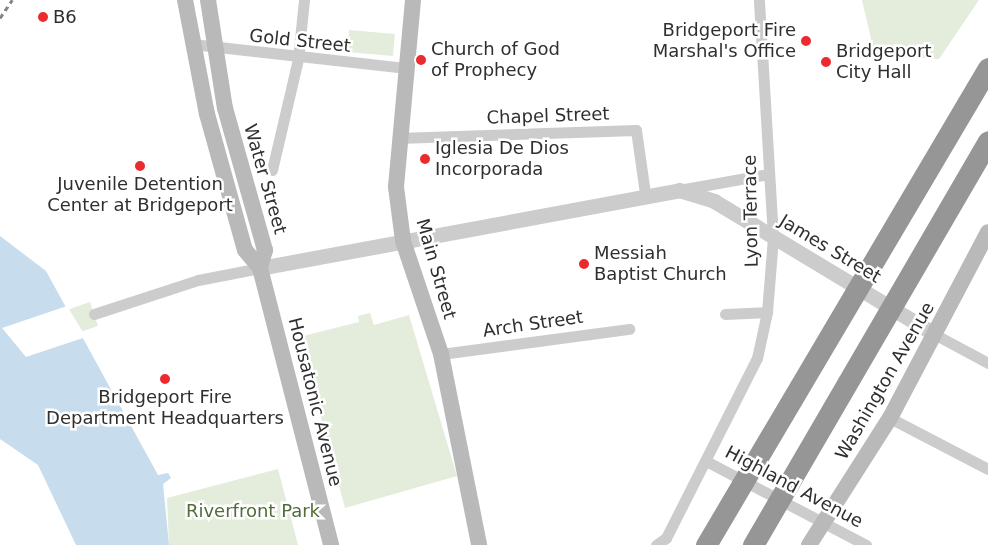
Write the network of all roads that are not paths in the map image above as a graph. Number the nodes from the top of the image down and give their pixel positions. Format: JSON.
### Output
{"nodes":[{"id":1,"x":185,"y":0,"type":"edge"},
{"id":2,"x":208,"y":0,"type":"edge"},
{"id":3,"x":304,"y":0,"type":"edge"},
{"id":4,"x":413,"y":0,"type":"edge"},
{"id":5,"x":758,"y":0,"type":"edge"},
{"id":6,"x":192,"y":44,"type":"junction"},
{"id":7,"x":215,"y":49,"type":"junction"},
{"id":8,"x":988,"y":50,"type":"edge"},
{"id":9,"x":298,"y":59,"type":"junction"},
{"id":10,"x":405,"y":68,"type":"junction"},
{"id":11,"x":988,"y":68,"type":"edge"},
{"id":12,"x":398,"y":138,"type":"junction"},
{"id":13,"x":944,"y":139,"type":"junction"},
{"id":14,"x":988,"y":142,"type":"edge"},
{"id":15,"x":272,"y":170,"type":"dead end"},
{"id":16,"x":769,"y":174,"type":"junction"},
{"id":17,"x":679,"y":190,"type":"junction"},
{"id":18,"x":645,"y":193,"type":"junction"},
{"id":19,"x":988,"y":232,"type":"edge"},
{"id":20,"x":772,"y":237,"type":"junction"},
{"id":21,"x":404,"y":241,"type":"junction"},
{"id":22,"x":260,"y":268,"type":"junction"},
{"id":23,"x":767,"y":312,"type":"junction"},
{"id":24,"x":94,"y":314,"type":"dead end"},
{"id":25,"x":725,"y":314,"type":"dead end"},
{"id":26,"x":629,"y":329,"type":"dead end"},
{"id":27,"x":936,"y":335,"type":"junction"},
{"id":28,"x":441,"y":354,"type":"junction"},
{"id":29,"x":988,"y":363,"type":"edge"},
{"id":30,"x":890,"y":418,"type":"junction"},
{"id":31,"x":706,"y":461,"type":"junction"},
{"id":32,"x":988,"y":470,"type":"edge"},
{"id":33,"x":824,"y":523,"type":"junction"},
{"id":34,"x":331,"y":545,"type":"edge"},
{"id":35,"x":479,"y":545,"type":"edge"},
{"id":36,"x":656,"y":545,"type":"edge"},
{"id":37,"x":706,"y":545,"type":"edge"},
{"id":38,"x":753,"y":545,"type":"edge"},
{"id":39,"x":809,"y":545,"type":"edge"},
{"id":40,"x":866,"y":545,"type":"edge"}],
"edges":[{"from":1,"to":6,"type":"main road"},
{"from":2,"to":7,"type":"main road","name":"Water Street"},
{"from":3,"to":9,"type":"street"},
{"from":4,"to":10,"type":"main road","name":"Main Street"},
{"from":5,"to":16,"type":"street","name":"Lyon Terrace"},
{"from":6,"to":7,"type":"street","name":"Gold Street"},
{"from":6,"to":22,"type":"main road"},
{"from":7,"to":9,"type":"street","name":"Gold Street"},
{"from":7,"to":22,"type":"main road","name":"Water Street"},
{"from":8,"to":13,"type":"highway"},
{"from":9,"to":10,"type":"street","name":"Gold Street"},
{"from":9,"to":15,"type":"street"},
{"from":10,"to":12,"type":"main road","name":"Main Street"},
{"from":11,"to":13,"type":"highway"},
{"from":12,"to":18,"type":"street","name":"Chapel Street"},
{"from":12,"to":21,"type":"main road","name":"Main Street"},
{"from":13,"to":37,"type":"highway"},
{"from":14,"to":38,"type":"highway"},
{"from":16,"to":17,"type":"street"},
{"from":16,"to":20,"type":"street","name":"Lyon Terrace"},
{"from":17,"to":18,"type":"street","name":"James Street"},
{"from":17,"to":20,"type":"street","name":"James Street"},
{"from":18,"to":21,"type":"street","name":"James Street"},
{"from":19,"to":27,"type":"main road","name":"Washington Avenue"},
{"from":20,"to":23,"type":"street","name":"Lyon Terrace"},
{"from":20,"to":27,"type":"street","name":"James Street"},
{"from":21,"to":22,"type":"street","name":"James Street"},
{"from":21,"to":28,"type":"main road","name":"Main Street"},
{"from":22,"to":24,"type":"street"},
{"from":22,"to":34,"type":"main road","name":"Housatonic Avenue"},
{"from":23,"to":25,"type":"street"},
{"from":23,"to":31,"type":"street","name":"Lyon Terrace"},
{"from":26,"to":28,"type":"street","name":"Arch Street"},
{"from":27,"to":29,"type":"street","name":"James Street"},
{"from":27,"to":30,"type":"main road","name":"Washington Avenue"},
{"from":28,"to":35,"type":"main road","name":"Main Street"},
{"from":30,"to":32,"type":"street"},
{"from":30,"to":33,"type":"main road","name":"Washington Avenue"},
{"from":31,"to":33,"type":"street","name":"Highland Avenue"},
{"from":31,"to":36,"type":"street","name":"Lyon Terrace"},
{"from":33,"to":39,"type":"main road","name":"Washington Avenue"},
{"from":33,"to":40,"type":"street","name":"Highland Avenue"}]}
